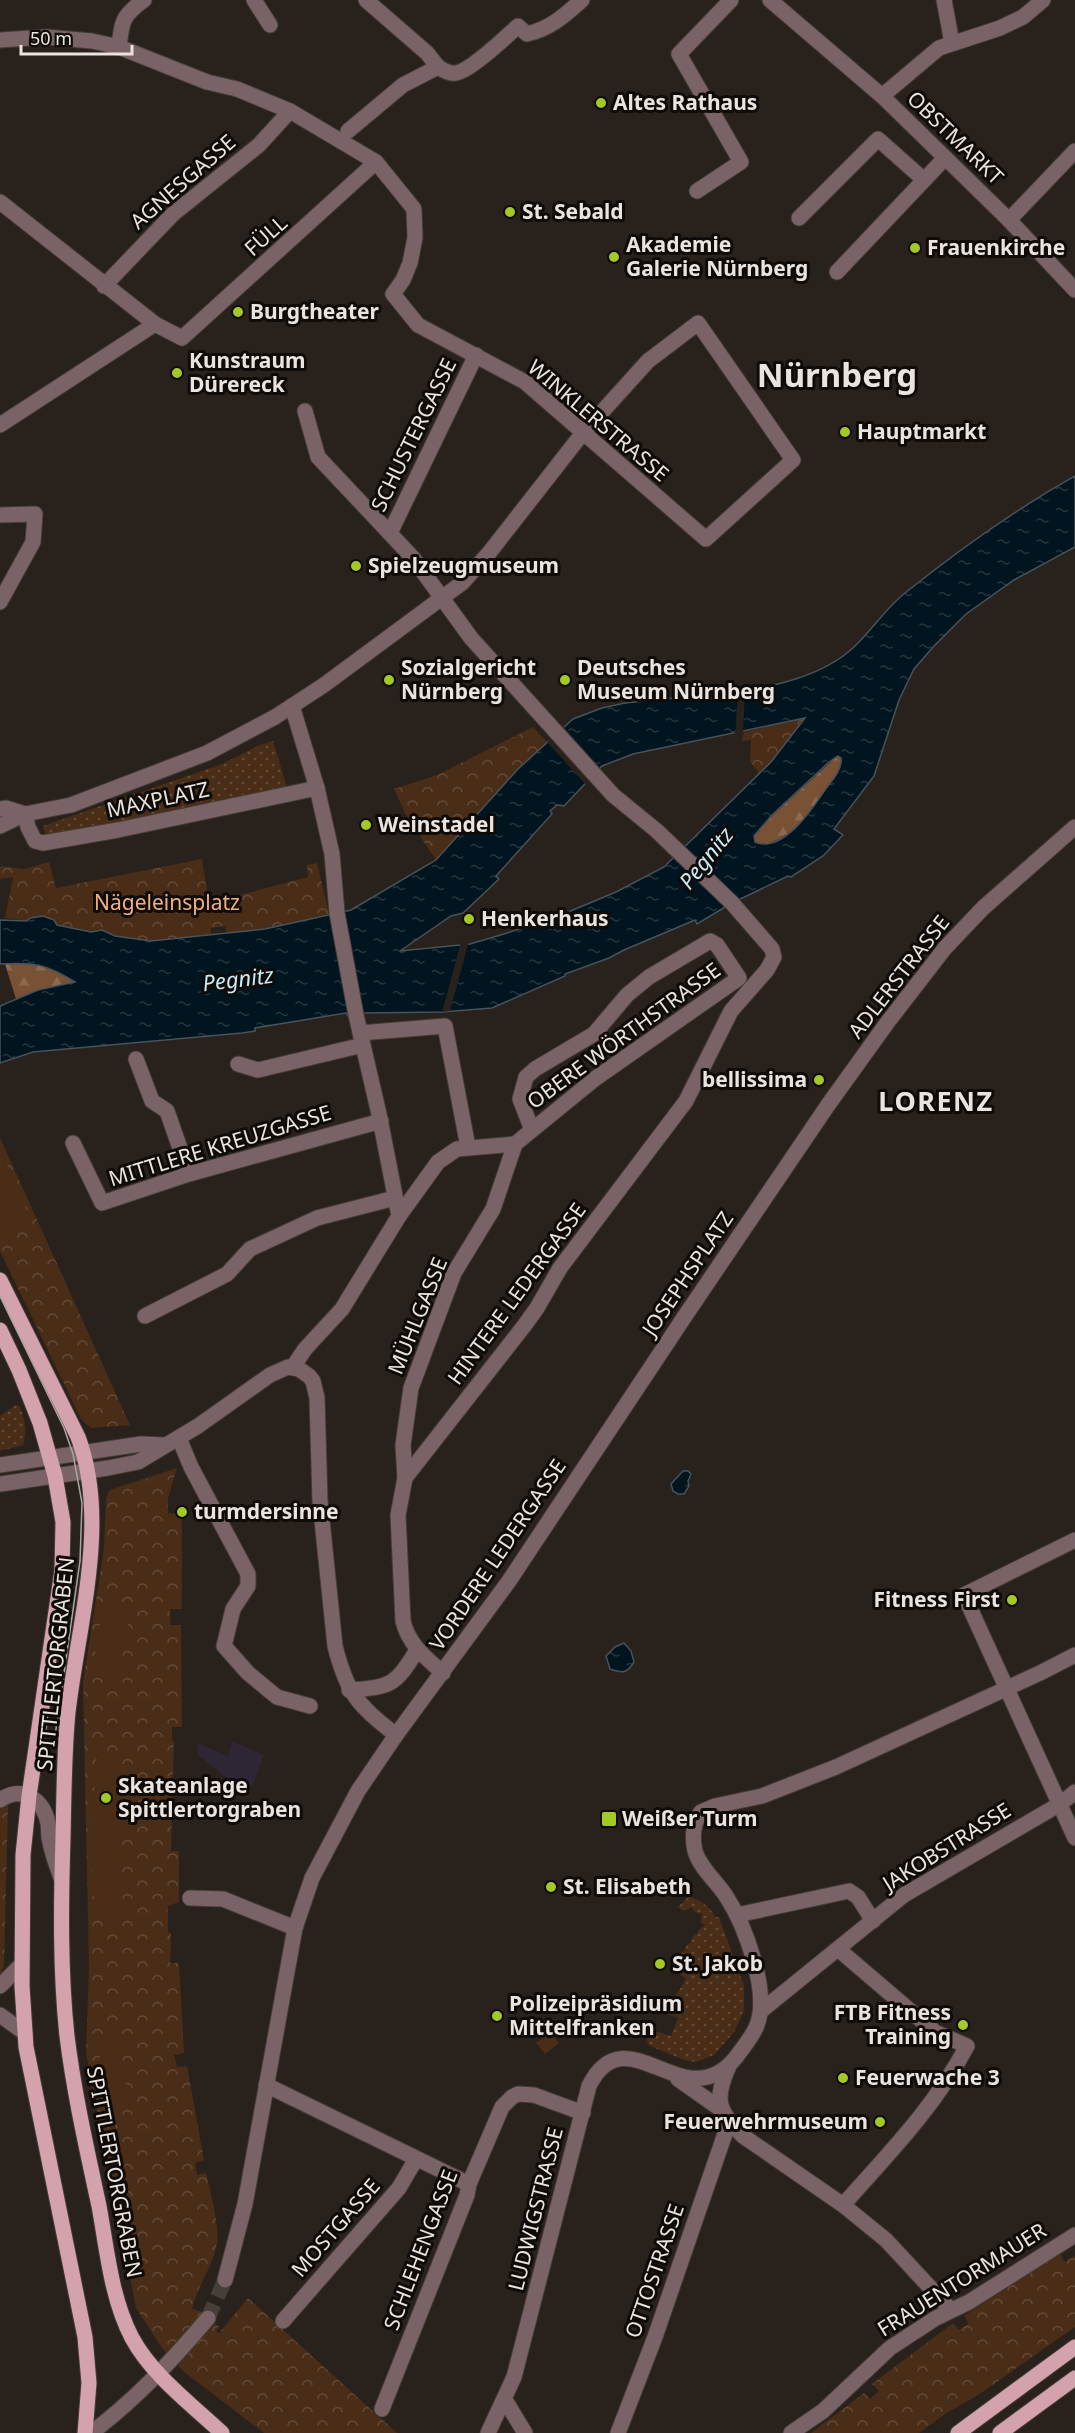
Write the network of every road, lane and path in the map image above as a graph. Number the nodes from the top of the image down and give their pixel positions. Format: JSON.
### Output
{"nodes":[{"id":1,"x":144,"y":0,"type":"edge"},
{"id":2,"x":254,"y":0,"type":"edge"},
{"id":3,"x":366,"y":0,"type":"edge"},
{"id":4,"x":582,"y":0,"type":"edge"},
{"id":5,"x":731,"y":0,"type":"edge"},
{"id":6,"x":770,"y":0,"type":"edge"},
{"id":7,"x":944,"y":0,"type":"edge"},
{"id":8,"x":1043,"y":0,"type":"edge"},
{"id":9,"x":270,"y":25,"type":"dead end"},
{"id":10,"x":0,"y":40,"type":"edge"},
{"id":11,"x":952,"y":43,"type":"junction"},
{"id":12,"x":119,"y":47,"type":"junction"},
{"id":13,"x":438,"y":67,"type":"junction"},
{"id":14,"x":882,"y":96,"type":"junction"},
{"id":15,"x":290,"y":111,"type":"junction"},
{"id":16,"x":348,"y":131,"type":"dead end"},
{"id":17,"x":1075,"y":151,"type":"edge"},
{"id":18,"x":945,"y":158,"type":"junction"},
{"id":19,"x":376,"y":162,"type":"junction"},
{"id":20,"x":923,"y":179,"type":"junction"},
{"id":21,"x":697,"y":191,"type":"dead end"},
{"id":22,"x":0,"y":202,"type":"edge"},
{"id":23,"x":1004,"y":215,"type":"junction"},
{"id":24,"x":800,"y":218,"type":"dead end"},
{"id":25,"x":837,"y":272,"type":"dead end"},
{"id":26,"x":104,"y":286,"type":"junction"},
{"id":27,"x":1075,"y":290,"type":"edge"},
{"id":28,"x":154,"y":324,"type":"junction"},
{"id":29,"x":476,"y":355,"type":"junction"},
{"id":30,"x":305,"y":411,"type":"dead end"},
{"id":31,"x":0,"y":426,"type":"edge"},
{"id":32,"x":582,"y":434,"type":"junction"},
{"id":33,"x":0,"y":515,"type":"edge"},
{"id":34,"x":390,"y":533,"type":"junction"},
{"id":35,"x":706,"y":539,"type":"joint"},
{"id":36,"x":444,"y":598,"type":"junction"},
{"id":37,"x":0,"y":602,"type":"edge"},
{"id":38,"x":292,"y":706,"type":"junction"},
{"id":39,"x":316,"y":788,"type":"junction"},
{"id":40,"x":0,"y":809,"type":"edge"},
{"id":41,"x":25,"y":814,"type":"junction"},
{"id":42,"x":0,"y":826,"type":"edge"},
{"id":43,"x":1075,"y":827,"type":"edge"},
{"id":44,"x":362,"y":1039,"type":"junction"},
{"id":45,"x":136,"y":1059,"type":"dead end"},
{"id":46,"x":238,"y":1064,"type":"dead end"},
{"id":47,"x":381,"y":1121,"type":"junction"},
{"id":48,"x":532,"y":1130,"type":"junction"},
{"id":49,"x":73,"y":1143,"type":"dead end"},
{"id":50,"x":515,"y":1144,"type":"junction"},
{"id":51,"x":468,"y":1147,"type":"junction"},
{"id":52,"x":189,"y":1174,"type":"junction"},
{"id":53,"x":780,"y":1176,"type":"joint"},
{"id":54,"x":395,"y":1198,"type":"junction"},
{"id":55,"x":399,"y":1216,"type":"junction"},
{"id":56,"x":0,"y":1280,"type":"edge"},
{"id":57,"x":145,"y":1316,"type":"dead end"},
{"id":58,"x":0,"y":1330,"type":"edge"},
{"id":59,"x":293,"y":1367,"type":"junction"},
{"id":60,"x":630,"y":1397,"type":"joint"},
{"id":61,"x":179,"y":1438,"type":"junction"},
{"id":62,"x":164,"y":1445,"type":"junction"},
{"id":63,"x":83,"y":1453,"type":"junction"},
{"id":64,"x":50,"y":1456,"type":"junction"},
{"id":65,"x":0,"y":1466,"type":"edge"},
{"id":66,"x":87,"y":1471,"type":"junction"},
{"id":67,"x":55,"y":1476,"type":"junction"},
{"id":68,"x":405,"y":1478,"type":"junction"},
{"id":69,"x":0,"y":1484,"type":"edge"},
{"id":70,"x":1075,"y":1540,"type":"edge"},
{"id":71,"x":417,"y":1650,"type":"junction"},
{"id":72,"x":1075,"y":1655,"type":"edge"},
{"id":73,"x":443,"y":1673,"type":"junction"},
{"id":74,"x":1007,"y":1689,"type":"junction"},
{"id":75,"x":349,"y":1690,"type":"junction"},
{"id":76,"x":310,"y":1706,"type":"dead end"},
{"id":77,"x":396,"y":1735,"type":"junction"},
{"id":78,"x":1075,"y":1792,"type":"edge"},
{"id":79,"x":29,"y":1796,"type":"junction"},
{"id":80,"x":0,"y":1800,"type":"edge"},
{"id":81,"x":1060,"y":1804,"type":"junction"},
{"id":82,"x":1075,"y":1838,"type":"edge"},
{"id":83,"x":62,"y":1881,"type":"junction"},
{"id":84,"x":190,"y":1898,"type":"dead end"},
{"id":85,"x":737,"y":1915,"type":"junction"},
{"id":86,"x":873,"y":1921,"type":"junction"},
{"id":87,"x":295,"y":1928,"type":"junction"},
{"id":88,"x":838,"y":1949,"type":"junction"},
{"id":89,"x":21,"y":1965,"type":"junction"},
{"id":90,"x":0,"y":1986,"type":"edge"},
{"id":91,"x":761,"y":2011,"type":"junction"},
{"id":92,"x":0,"y":2014,"type":"edge"},
{"id":93,"x":25,"y":2033,"type":"junction"},
{"id":94,"x":729,"y":2066,"type":"junction"},
{"id":95,"x":672,"y":2074,"type":"junction"},
{"id":96,"x":266,"y":2085,"type":"junction"},
{"id":97,"x":583,"y":2113,"type":"junction"},
{"id":98,"x":725,"y":2116,"type":"junction"},
{"id":99,"x":416,"y":2159,"type":"junction"},
{"id":100,"x":469,"y":2184,"type":"junction"},
{"id":101,"x":843,"y":2205,"type":"junction"},
{"id":102,"x":1075,"y":2235,"type":"edge"},
{"id":103,"x":226,"y":2275,"type":"tunnel mouth"},
{"id":104,"x":951,"y":2310,"type":"junction"},
{"id":105,"x":208,"y":2318,"type":"tunnel mouth"},
{"id":106,"x":283,"y":2321,"type":"dead end"},
{"id":107,"x":1075,"y":2347,"type":"edge"},
{"id":108,"x":159,"y":2373,"type":"junction"},
{"id":109,"x":1075,"y":2378,"type":"edge"},
{"id":110,"x":505,"y":2400,"type":"junction"},
{"id":111,"x":382,"y":2409,"type":"dead end"},
{"id":112,"x":85,"y":2433,"type":"edge"},
{"id":113,"x":91,"y":2433,"type":"edge"},
{"id":114,"x":222,"y":2433,"type":"edge"},
{"id":115,"x":488,"y":2433,"type":"edge"},
{"id":116,"x":525,"y":2433,"type":"edge"},
{"id":117,"x":618,"y":2433,"type":"edge"},
{"id":118,"x":791,"y":2433,"type":"edge"},
{"id":119,"x":958,"y":2433,"type":"edge"},
{"id":120,"x":1000,"y":2433,"type":"edge"}],
"edges":[{"from":1,"to":12,"type":"street"},
{"from":2,"to":9,"type":"street"},
{"from":3,"to":13,"type":"street"},
{"from":4,"to":13,"type":"street"},
{"from":5,"to":21,"type":"street"},
{"from":6,"to":14,"type":"street","name":"OBSTMARKT"},
{"from":7,"to":11,"type":"street"},
{"from":8,"to":11,"type":"street","name":"OBSTMARKT"},
{"from":10,"to":12,"type":"street"},
{"from":11,"to":14,"type":"street","name":"OBSTMARKT"},
{"from":12,"to":15,"type":"street"},
{"from":13,"to":16,"type":"street"},
{"from":14,"to":18,"type":"street","name":"OBSTMARKT"},
{"from":15,"to":19,"type":"street"},
{"from":15,"to":26,"type":"street","name":"AGNESGASSE"},
{"from":17,"to":23,"type":"street"},
{"from":18,"to":20,"type":"street"},
{"from":18,"to":23,"type":"street","name":"OBSTMARKT"},
{"from":19,"to":28,"type":"street","name":"FÜLL"},
{"from":19,"to":29,"type":"street","name":"WINKLERSTRASSE"},
{"from":20,"to":24,"type":"street"},
{"from":20,"to":25,"type":"street"},
{"from":22,"to":26,"type":"street"},
{"from":23,"to":27,"type":"street","name":"OBSTMARKT"},
{"from":26,"to":28,"type":"street"},
{"from":28,"to":31,"type":"street"},
{"from":29,"to":32,"type":"street","name":"WINKLERSTRASSE"},
{"from":29,"to":34,"type":"street","name":"SCHUSTERGASSE"},
{"from":30,"to":34,"type":"street"},
{"from":32,"to":35,"type":"street","name":"WINKLERSTRASSE"},
{"from":32,"to":35,"type":"street","name":"MAXPLATZ"},
{"from":32,"to":36,"type":"street","name":"MAXPLATZ"},
{"from":33,"to":37,"type":"street"},
{"from":34,"to":36,"type":"street"},
{"from":36,"to":38,"type":"street","name":"MAXPLATZ"},
{"from":36,"to":68,"type":"street","name":"HINTERE LEDERGASSE"},
{"from":38,"to":39,"type":"street"},
{"from":38,"to":41,"type":"street","name":"MAXPLATZ"},
{"from":39,"to":41,"type":"street","name":"MAXPLATZ"},
{"from":39,"to":44,"type":"street"},
{"from":40,"to":41,"type":"street","name":"MAXPLATZ"},
{"from":41,"to":42,"type":"street","name":"MAXPLATZ"},
{"from":43,"to":53,"type":"street","name":"ADLERSTRASSE"},
{"from":44,"to":46,"type":"street"},
{"from":44,"to":47,"type":"street"},
{"from":44,"to":51,"type":"street"},
{"from":45,"to":52,"type":"street"},
{"from":47,"to":52,"type":"street","name":"MITTLERE KREUZGASSE"},
{"from":47,"to":54,"type":"street"},
{"from":48,"to":48,"type":"street","name":"OBERE WÖRTHSTRASSE"},
{"from":48,"to":50,"type":"street","name":"OBERE WÖRTHSTRASSE"},
{"from":49,"to":52,"type":"street","name":"MITTLERE KREUZGASSE"},
{"from":50,"to":51,"type":"street"},
{"from":50,"to":68,"type":"street","name":"MÜHLGASSE"},
{"from":51,"to":55,"type":"street"},
{"from":53,"to":60,"type":"street","name":"JOSEPHSPLATZ"},
{"from":54,"to":55,"type":"street"},
{"from":54,"to":57,"type":"street"},
{"from":55,"to":59,"type":"street"},
{"from":56,"to":63,"type":"main road","name":"SPITTLERTORGRABEN"},
{"from":58,"to":64,"type":"main road","name":"SPITTLERTORGRABEN"},
{"from":59,"to":61,"type":"street"},
{"from":59,"to":75,"type":"street"},
{"from":60,"to":73,"type":"street","name":"VORDERE LEDERGASSE"},
{"from":61,"to":62,"type":"street"},
{"from":61,"to":76,"type":"street"},
{"from":62,"to":63,"type":"street"},
{"from":62,"to":66,"type":"street"},
{"from":63,"to":64,"type":"street"},
{"from":63,"to":66,"type":"main road","name":"SPITTLERTORGRABEN"},
{"from":64,"to":65,"type":"street"},
{"from":64,"to":67,"type":"main road","name":"SPITTLERTORGRABEN"},
{"from":66,"to":67,"type":"street"},
{"from":66,"to":83,"type":"main road","name":"SPITTLERTORGRABEN"},
{"from":67,"to":69,"type":"street"},
{"from":67,"to":79,"type":"main road","name":"SPITTLERTORGRABEN"},
{"from":68,"to":71,"type":"street","name":"HINTERE LEDERGASSE"},
{"from":70,"to":74,"type":"street"},
{"from":71,"to":73,"type":"street","name":"HINTERE LEDERGASSE"},
{"from":71,"to":75,"type":"street"},
{"from":72,"to":74,"type":"street"},
{"from":73,"to":77,"type":"street","name":"VORDERE LEDERGASSE"},
{"from":74,"to":81,"type":"street"},
{"from":74,"to":85,"type":"street"},
{"from":75,"to":77,"type":"street"},
{"from":77,"to":87,"type":"street","name":"VORDERE LEDERGASSE"},
{"from":78,"to":81,"type":"street","name":"JAKOBSTRASSE"},
{"from":79,"to":80,"type":"street","name":"SPITTLERTORGRABEN"},
{"from":79,"to":83,"type":"street","name":"SPITTLERTORGRABEN"},
{"from":79,"to":89,"type":"main road","name":"SPITTLERTORGRABEN"},
{"from":81,"to":82,"type":"street"},
{"from":81,"to":86,"type":"street","name":"JAKOBSTRASSE"},
{"from":83,"to":108,"type":"main road","name":"SPITTLERTORGRABEN"},
{"from":84,"to":87,"type":"street"},
{"from":85,"to":86,"type":"street"},
{"from":85,"to":91,"type":"street"},
{"from":86,"to":88,"type":"street","name":"JAKOBSTRASSE"},
{"from":87,"to":96,"type":"street","name":"VORDERE LEDERGASSE"},
{"from":88,"to":91,"type":"street","name":"JAKOBSTRASSE"},
{"from":88,"to":101,"type":"street"},
{"from":89,"to":90,"type":"street"},
{"from":89,"to":93,"type":"main road","name":"SPITTLERTORGRABEN"},
{"from":91,"to":94,"type":"street","name":"OTTOSTRASSE"},
{"from":92,"to":93,"type":"street"},
{"from":93,"to":112,"type":"main road","name":"SPITTLERTORGRABEN"},
{"from":94,"to":95,"type":"street"},
{"from":94,"to":98,"type":"street","name":"OTTOSTRASSE"},
{"from":95,"to":97,"type":"street","name":"LUDWIGSTRASSE"},
{"from":95,"to":98,"type":"street"},
{"from":96,"to":99,"type":"street"},
{"from":96,"to":103,"type":"street","name":"VORDERE LEDERGASSE"},
{"from":97,"to":100,"type":"street","name":"SCHLEHENGASSE"},
{"from":97,"to":110,"type":"street","name":"LUDWIGSTRASSE"},
{"from":98,"to":101,"type":"street"},
{"from":98,"to":117,"type":"street","name":"OTTOSTRASSE"},
{"from":99,"to":100,"type":"street"},
{"from":99,"to":106,"type":"street","name":"MOSTGASSE"},
{"from":100,"to":111,"type":"street","name":"SCHLEHENGASSE"},
{"from":101,"to":104,"type":"street"},
{"from":102,"to":104,"type":"street","name":"FRAUENTORMAUER"},
{"from":104,"to":118,"type":"street","name":"FRAUENTORMAUER"},
{"from":105,"to":108,"type":"street"},
{"from":107,"to":119,"type":"main road"},
{"from":108,"to":113,"type":"street"},
{"from":108,"to":114,"type":"main road","name":"SPITTLERTORGRABEN"},
{"from":109,"to":120,"type":"main road"},
{"from":110,"to":115,"type":"street","name":"LUDWIGSTRASSE"},
{"from":110,"to":116,"type":"street"}]}
